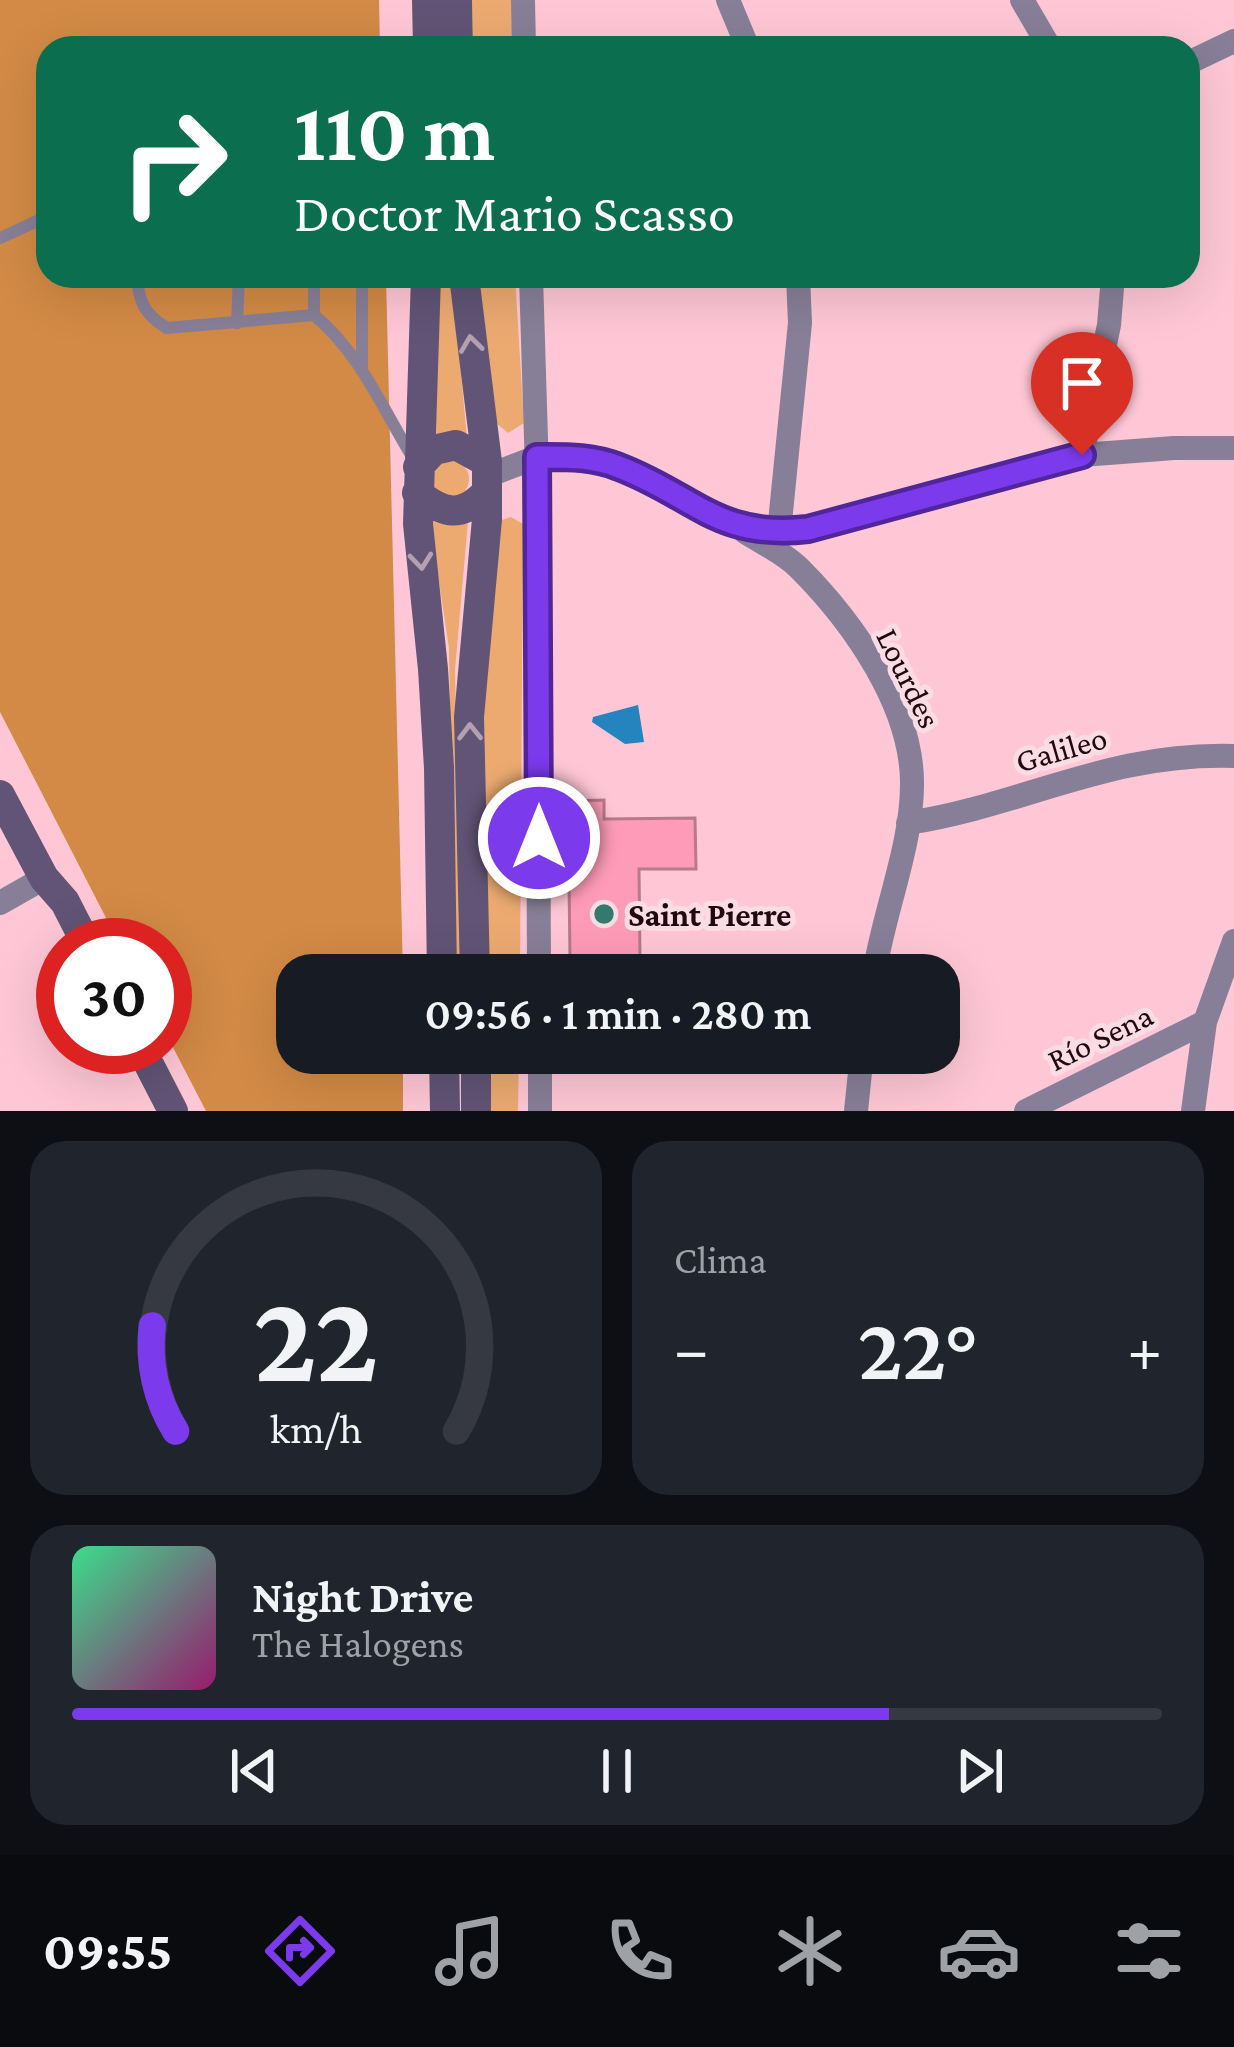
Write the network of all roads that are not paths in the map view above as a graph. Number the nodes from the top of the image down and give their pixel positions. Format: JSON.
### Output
{"nodes":[{"id":1,"x":428,"y":0,"type":"edge"},
{"id":2,"x":457,"y":0,"type":"edge"},
{"id":3,"x":523,"y":0,"type":"edge"},
{"id":4,"x":728,"y":0,"type":"edge"},
{"id":5,"x":1022,"y":0,"type":"edge"},
{"id":6,"x":428,"y":36,"type":"edge"},
{"id":7,"x":458,"y":36,"type":"edge"},
{"id":8,"x":524,"y":36,"type":"edge"},
{"id":9,"x":743,"y":36,"type":"edge"},
{"id":10,"x":1043,"y":36,"type":"edge"},
{"id":11,"x":1234,"y":41,"type":"edge"},
{"id":12,"x":1200,"y":57,"type":"edge"},
{"id":13,"x":36,"y":222,"type":"edge"},
{"id":14,"x":0,"y":238,"type":"edge"},
{"id":15,"x":138,"y":288,"type":"edge"},
{"id":16,"x":238,"y":288,"type":"edge"},
{"id":17,"x":314,"y":288,"type":"edge"},
{"id":18,"x":362,"y":288,"type":"edge"},
{"id":19,"x":426,"y":288,"type":"edge"},
{"id":20,"x":465,"y":288,"type":"edge"},
{"id":21,"x":531,"y":288,"type":"edge"},
{"id":22,"x":799,"y":288,"type":"edge"},
{"id":23,"x":1112,"y":288,"type":"edge"},
{"id":24,"x":314,"y":316,"type":"junction"},
{"id":25,"x":237,"y":323,"type":"junction"},
{"id":26,"x":362,"y":367,"type":"junction"},
{"id":27,"x":1234,"y":448,"type":"edge"},
{"id":28,"x":1082,"y":455,"type":"junction"},
{"id":29,"x":537,"y":457,"type":"junction"},
{"id":30,"x":487,"y":477,"type":"junction"},
{"id":31,"x":418,"y":480,"type":"junction"},
{"id":32,"x":738,"y":527,"type":"junction"},
{"id":33,"x":779,"y":532,"type":"junction"},
{"id":34,"x":1234,"y":756,"type":"edge"},
{"id":35,"x":0,"y":795,"type":"edge"},
{"id":36,"x":908,"y":823,"type":"junction"},
{"id":37,"x":44,"y":878,"type":"junction"},
{"id":38,"x":0,"y":903,"type":"edge"},
{"id":39,"x":52,"y":918,"type":"edge"},
{"id":40,"x":73,"y":918,"type":"edge"},
{"id":41,"x":1234,"y":940,"type":"edge"},
{"id":42,"x":442,"y":954,"type":"edge"},
{"id":43,"x":475,"y":954,"type":"edge"},
{"id":44,"x":539,"y":954,"type":"edge"},
{"id":45,"x":877,"y":954,"type":"edge"},
{"id":46,"x":1205,"y":1022,"type":"junction"},
{"id":47,"x":132,"y":1074,"type":"edge"},
{"id":48,"x":154,"y":1074,"type":"edge"},
{"id":49,"x":444,"y":1074,"type":"edge"},
{"id":50,"x":476,"y":1074,"type":"edge"},
{"id":51,"x":540,"y":1074,"type":"edge"},
{"id":52,"x":860,"y":1074,"type":"edge"},
{"id":53,"x":151,"y":1111,"type":"edge"},
{"id":54,"x":173,"y":1111,"type":"edge"},
{"id":55,"x":445,"y":1111,"type":"edge"},
{"id":56,"x":476,"y":1111,"type":"edge"},
{"id":57,"x":540,"y":1111,"type":"edge"},
{"id":58,"x":856,"y":1111,"type":"edge"},
{"id":59,"x":1025,"y":1111,"type":"edge"},
{"id":60,"x":1193,"y":1111,"type":"edge"}],
"edges":[{"from":1,"to":6,"type":"main road"},
{"from":2,"to":7,"type":"main road"},
{"from":3,"to":8,"type":"street"},
{"from":4,"to":9,"type":"street"},
{"from":5,"to":10,"type":"street"},
{"from":11,"to":12,"type":"street"},
{"from":13,"to":14,"type":"lane"},
{"from":15,"to":25,"type":"lane"},
{"from":16,"to":25,"type":"lane"},
{"from":17,"to":24,"type":"lane"},
{"from":18,"to":26,"type":"lane"},
{"from":19,"to":31,"type":"main road"},
{"from":30,"to":20,"type":"main road","one_way":true},
{"from":21,"to":29,"type":"street"},
{"from":22,"to":33,"type":"street"},
{"from":23,"to":28,"type":"street"},
{"from":24,"to":25,"type":"lane"},
{"from":24,"to":26,"type":"lane"},
{"from":26,"to":31,"type":"lane"},
{"from":27,"to":28,"type":"street"},
{"from":28,"to":33,"type":"street"},
{"from":29,"to":30,"type":"street"},
{"from":29,"to":32,"type":"street"},
{"from":29,"to":44,"type":"street"},
{"from":30,"to":31,"type":"main road"},
{"from":30,"to":31,"type":"main road"},
{"from":43,"to":30,"type":"main road","one_way":true},
{"from":31,"to":42,"type":"main road","one_way":true},
{"from":32,"to":33,"type":"street"},
{"from":32,"to":36,"type":"street","name":"Lourdes"},
{"from":34,"to":36,"type":"street","name":"Galileo"},
{"from":35,"to":37,"type":"main road"},
{"from":36,"to":45,"type":"street","name":"Lourdes"},
{"from":37,"to":38,"type":"street"},
{"from":37,"to":39,"type":"main road"},
{"from":37,"to":40,"type":"main road"},
{"from":41,"to":46,"type":"street"},
{"from":46,"to":59,"type":"street","name":"Río Sena"},
{"from":46,"to":60,"type":"street"},
{"from":47,"to":53,"type":"main road"},
{"from":48,"to":54,"type":"main road"},
{"from":49,"to":55,"type":"main road"},
{"from":50,"to":56,"type":"main road"},
{"from":51,"to":57,"type":"street"},
{"from":52,"to":58,"type":"street"}]}
